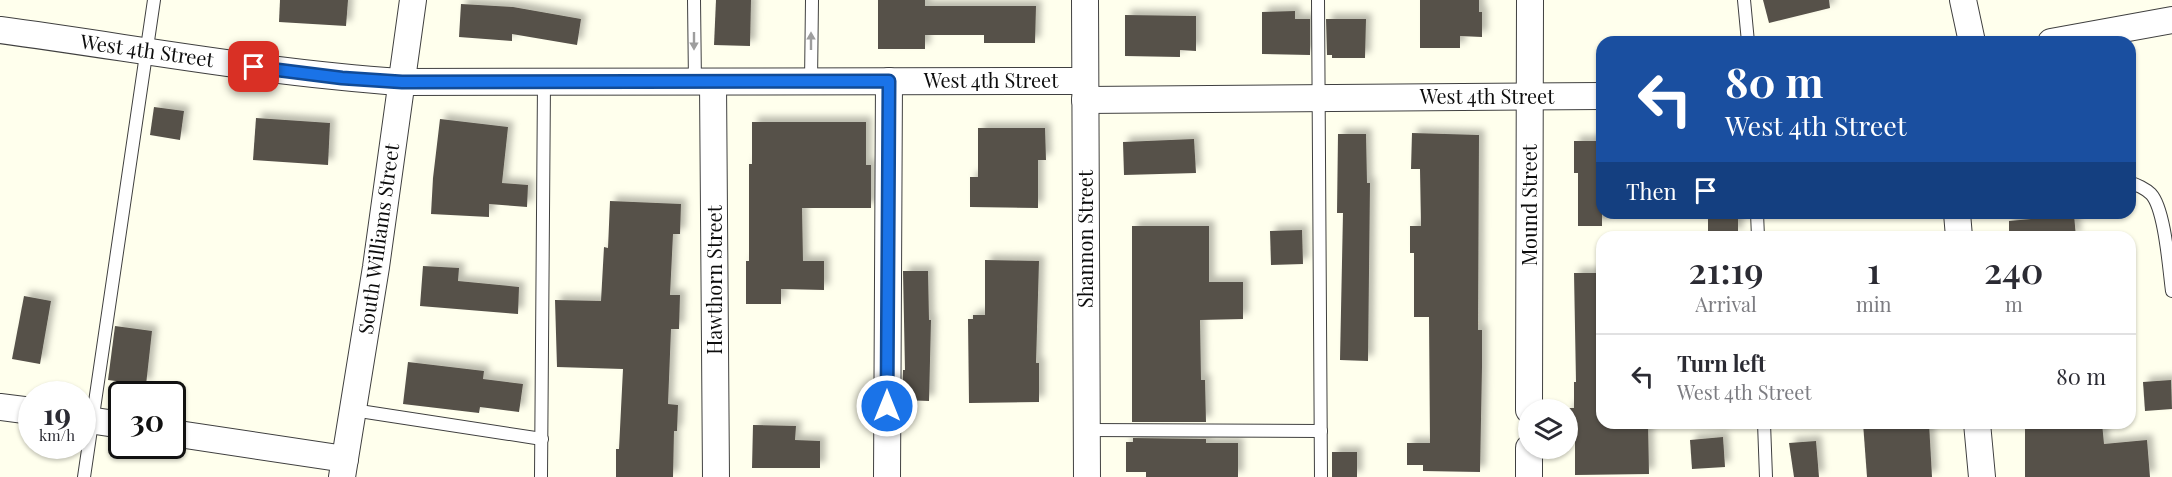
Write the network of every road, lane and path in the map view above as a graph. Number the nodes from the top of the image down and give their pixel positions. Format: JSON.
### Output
{"nodes":[{"id":1,"x":154,"y":0,"type":"edge"},
{"id":2,"x":413,"y":0,"type":"edge"},
{"id":3,"x":694,"y":0,"type":"edge"},
{"id":4,"x":812,"y":0,"type":"edge"},
{"id":5,"x":1085,"y":0,"type":"edge"},
{"id":6,"x":1318,"y":0,"type":"edge"},
{"id":7,"x":1530,"y":0,"type":"edge"},
{"id":8,"x":1744,"y":0,"type":"edge"},
{"id":9,"x":1963,"y":0,"type":"edge"},
{"id":10,"x":2172,"y":20,"type":"edge"},
{"id":11,"x":0,"y":30,"type":"edge"},
{"id":12,"x":1747,"y":36,"type":"edge"},
{"id":13,"x":1971,"y":36,"type":"edge"},
{"id":14,"x":2084,"y":36,"type":"edge"},
{"id":15,"x":147,"y":52,"type":"junction"},
{"id":16,"x":889,"y":81,"type":"junction"},
{"id":17,"x":402,"y":82,"type":"junction"},
{"id":18,"x":544,"y":82,"type":"junction"},
{"id":19,"x":811,"y":82,"type":"junction"},
{"id":20,"x":704,"y":83,"type":"junction"},
{"id":21,"x":1085,"y":90,"type":"junction"},
{"id":22,"x":1596,"y":96,"type":"edge"},
{"id":23,"x":1319,"y":97,"type":"junction"},
{"id":24,"x":1530,"y":97,"type":"junction"},
{"id":25,"x":2136,"y":185,"type":"edge"},
{"id":26,"x":2172,"y":291,"type":"edge"},
{"id":27,"x":93,"y":381,"type":"edge"},
{"id":28,"x":1529,"y":399,"type":"edge"},
{"id":29,"x":0,"y":407,"type":"edge"},
{"id":30,"x":18,"y":409,"type":"edge"},
{"id":31,"x":353,"y":410,"type":"junction"},
{"id":32,"x":1764,"y":429,"type":"edge"},
{"id":33,"x":1978,"y":429,"type":"edge"},
{"id":34,"x":1087,"y":430,"type":"junction"},
{"id":35,"x":1321,"y":431,"type":"junction"},
{"id":36,"x":186,"y":436,"type":"edge"},
{"id":37,"x":542,"y":439,"type":"junction"},
{"id":38,"x":85,"y":459,"type":"edge"},
{"id":39,"x":1529,"y":459,"type":"edge"},
{"id":40,"x":344,"y":468,"type":"edge"},
{"id":41,"x":84,"y":477,"type":"edge"},
{"id":42,"x":542,"y":477,"type":"edge"},
{"id":43,"x":716,"y":477,"type":"edge"},
{"id":44,"x":887,"y":477,"type":"edge"},
{"id":45,"x":1087,"y":477,"type":"edge"},
{"id":46,"x":1321,"y":477,"type":"edge"},
{"id":47,"x":1529,"y":477,"type":"edge"},
{"id":48,"x":1766,"y":477,"type":"edge"},
{"id":49,"x":1982,"y":477,"type":"edge"}],
"edges":[{"from":1,"to":15,"type":"lane"},
{"from":2,"to":17,"type":"street","name":"South Williams Street"},
{"from":3,"to":20,"type":"lane","one_way":true},
{"from":19,"to":4,"type":"lane","one_way":true},
{"from":5,"to":21,"type":"street","name":"Shannon Street"},
{"from":6,"to":23,"type":"lane"},
{"from":7,"to":24,"type":"street","name":"Mound Street"},
{"from":8,"to":12,"type":"lane"},
{"from":9,"to":13,"type":"street"},
{"from":10,"to":14,"type":"street"},
{"from":11,"to":15,"type":"street","name":"West 4th Street"},
{"from":15,"to":17,"type":"street","name":"West 4th Street"},
{"from":15,"to":27,"type":"lane"},
{"from":16,"to":19,"type":"street","name":"West 4th Street"},
{"from":16,"to":21,"type":"street","name":"West 4th Street"},
{"from":16,"to":44,"type":"street"},
{"from":17,"to":18,"type":"street","name":"West 4th Street"},
{"from":17,"to":31,"type":"street","name":"South Williams Street"},
{"from":18,"to":20,"type":"street","name":"West 4th Street"},
{"from":18,"to":37,"type":"lane"},
{"from":19,"to":20,"type":"street","name":"West 4th Street"},
{"from":20,"to":43,"type":"street","name":"Hawthorn Street"},
{"from":21,"to":23,"type":"street","name":"West 4th Street"},
{"from":21,"to":34,"type":"street","name":"Shannon Street"},
{"from":22,"to":24,"type":"street","name":"West 4th Street"},
{"from":23,"to":24,"type":"street","name":"West 4th Street"},
{"from":23,"to":35,"type":"lane"},
{"from":24,"to":28,"type":"street","name":"Mound Street"},
{"from":25,"to":26,"type":"lane"},
{"from":29,"to":30,"type":"street"},
{"from":31,"to":37,"type":"lane"},
{"from":31,"to":40,"type":"street","name":"South Williams Street"},
{"from":32,"to":48,"type":"lane"},
{"from":33,"to":49,"type":"street"},
{"from":34,"to":35,"type":"lane"},
{"from":34,"to":45,"type":"street","name":"Shannon Street"},
{"from":35,"to":46,"type":"lane"},
{"from":36,"to":40,"type":"street"},
{"from":37,"to":42,"type":"lane"},
{"from":38,"to":41,"type":"lane"},
{"from":39,"to":47,"type":"street"}]}
